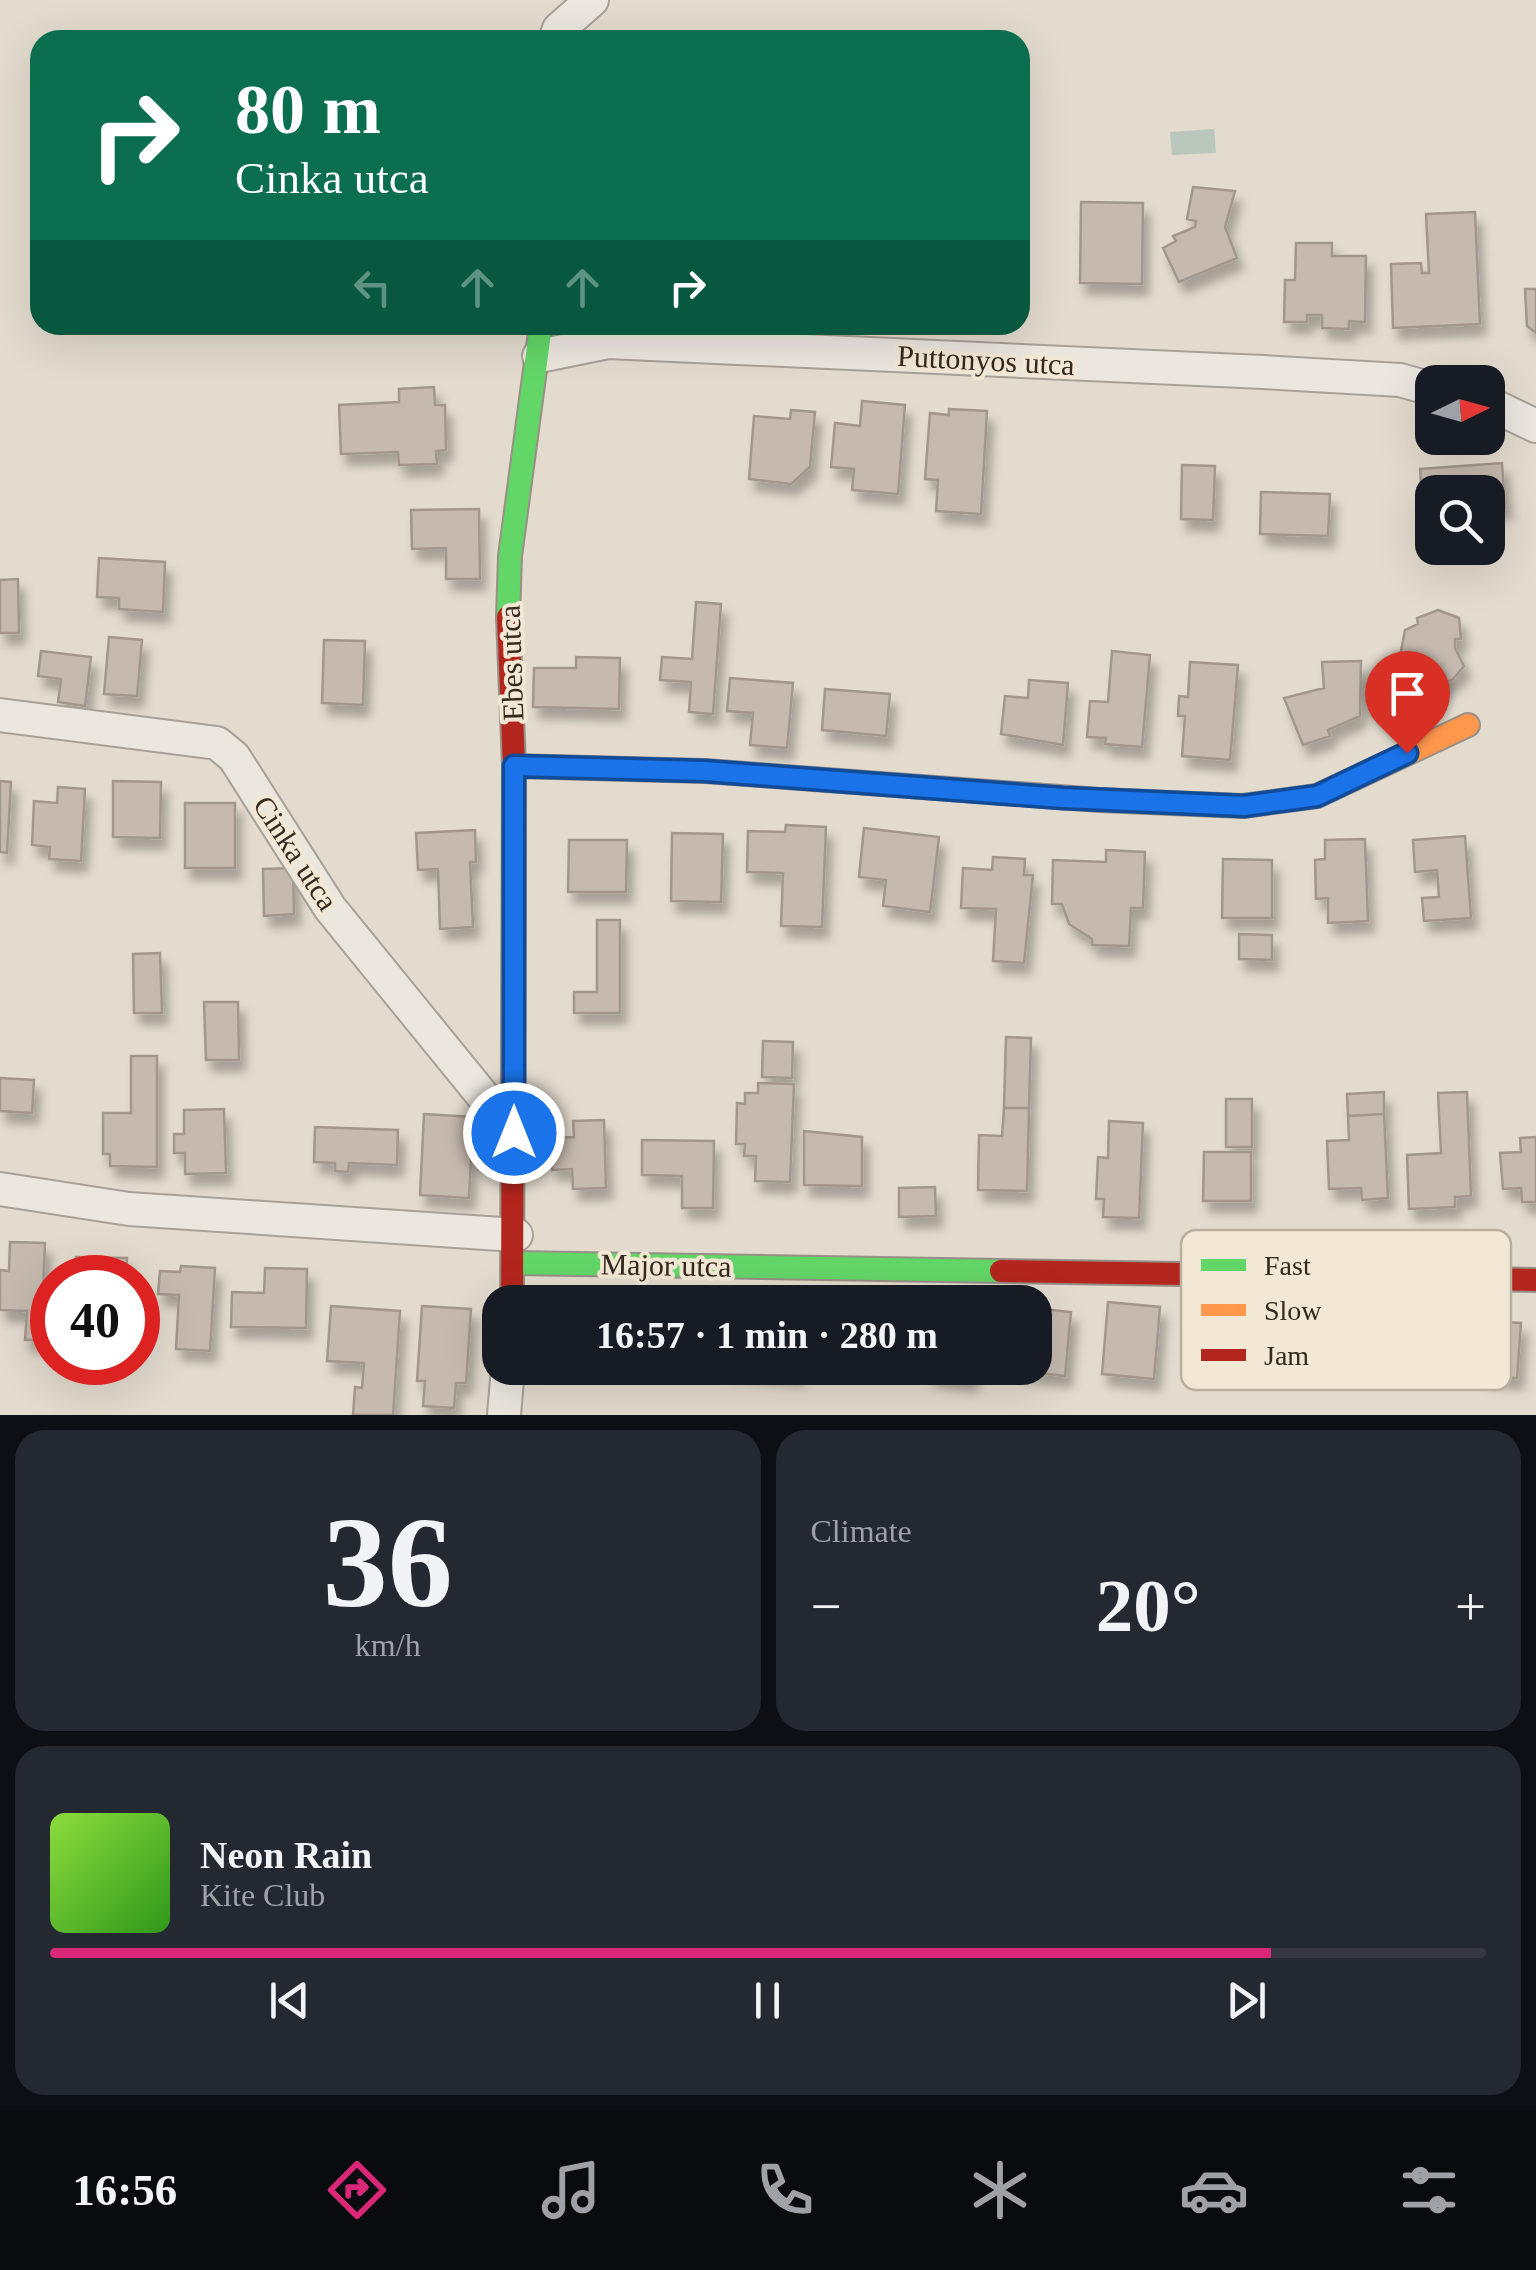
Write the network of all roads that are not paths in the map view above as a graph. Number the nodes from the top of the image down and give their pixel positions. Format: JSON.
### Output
{"nodes":[{"id":1,"x":592,"y":0,"type":"edge"},
{"id":2,"x":559,"y":30,"type":"edge"},
{"id":3,"x":540,"y":340,"type":"edge"},
{"id":4,"x":1415,"y":384,"type":"edge"},
{"id":5,"x":1505,"y":411,"type":"edge"},
{"id":6,"x":1536,"y":426,"type":"edge"},
{"id":7,"x":0,"y":715,"type":"edge"},
{"id":8,"x":1468,"y":725,"type":"dead end"},
{"id":9,"x":514,"y":766,"type":"junction"},
{"id":10,"x":514,"y":1133,"type":"junction"},
{"id":11,"x":0,"y":1189,"type":"edge"},
{"id":12,"x":516,"y":1249,"type":"junction"},
{"id":13,"x":1181,"y":1269,"type":"edge"},
{"id":14,"x":1511,"y":1279,"type":"edge"},
{"id":15,"x":1536,"y":1280,"type":"edge"},
{"id":16,"x":513,"y":1285,"type":"edge"},
{"id":17,"x":507,"y":1385,"type":"edge"},
{"id":18,"x":504,"y":1415,"type":"edge"}],
"edges":[{"from":1,"to":2,"type":"street"},
{"from":3,"to":4,"type":"street","name":"Puttonyos utca"},
{"from":3,"to":9,"type":"street","name":"Ebes utca"},
{"from":5,"to":6,"type":"street"},
{"from":7,"to":10,"type":"street","name":"Cinka utca"},
{"from":8,"to":9,"type":"street"},
{"from":9,"to":10,"type":"street","name":"Ebes utca"},
{"from":10,"to":12,"type":"street","name":"Ebes utca"},
{"from":11,"to":12,"type":"street","name":"Major utca"},
{"from":12,"to":13,"type":"street","name":"Major utca"},
{"from":12,"to":16,"type":"street","name":"Ebes utca"},
{"from":14,"to":15,"type":"street","name":"Major utca"},
{"from":17,"to":18,"type":"street"}]}
